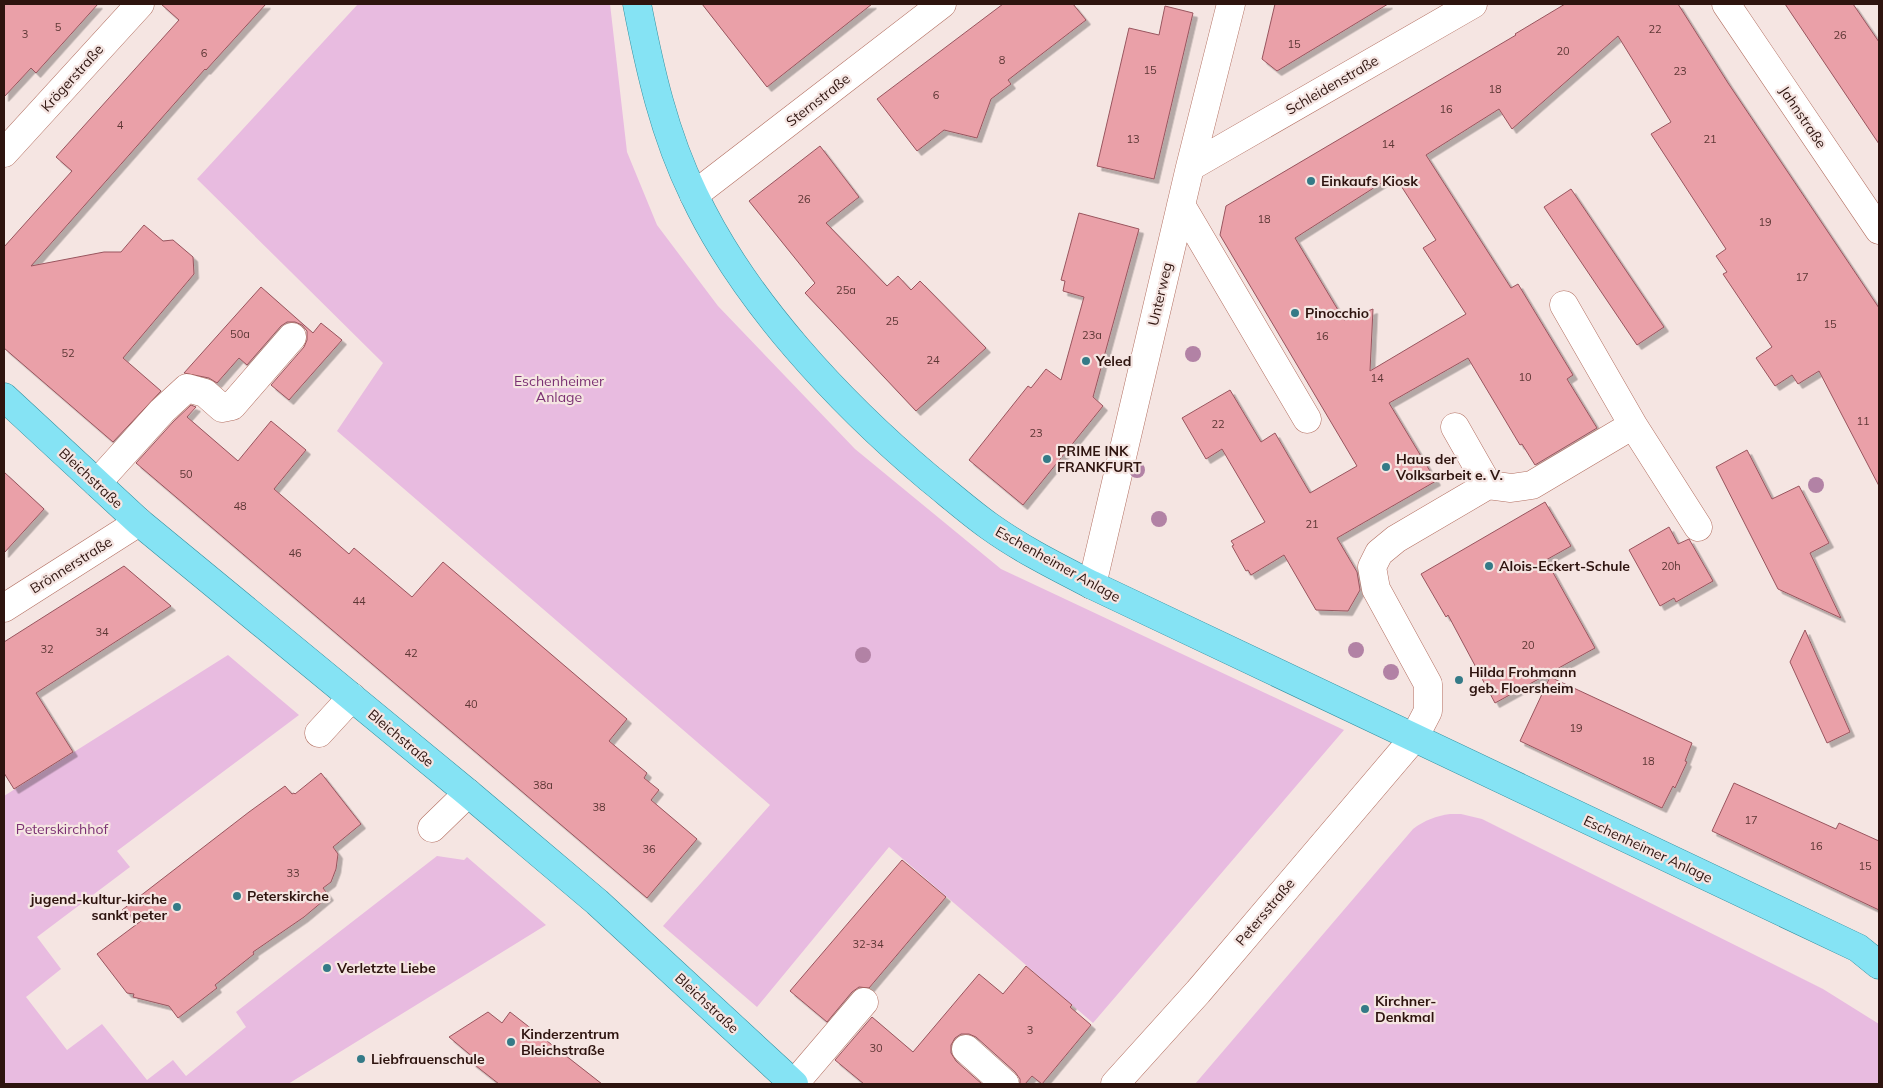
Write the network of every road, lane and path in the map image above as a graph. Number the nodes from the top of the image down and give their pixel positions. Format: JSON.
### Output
{"nodes":[{"id":1,"x":140,"y":4,"type":"edge"},
{"id":2,"x":637,"y":4,"type":"edge"},
{"id":3,"x":942,"y":4,"type":"edge"},
{"id":4,"x":1231,"y":4,"type":"edge"},
{"id":5,"x":1473,"y":4,"type":"edge"},
{"id":6,"x":1726,"y":4,"type":"edge"},
{"id":7,"x":4,"y":153,"type":"edge"},
{"id":8,"x":1190,"y":167,"type":"junction"},
{"id":9,"x":694,"y":195,"type":"junction"},
{"id":10,"x":1181,"y":205,"type":"junction"},
{"id":11,"x":1879,"y":230,"type":"edge"},
{"id":12,"x":1564,"y":305,"type":"dead end"},
{"id":13,"x":292,"y":337,"type":"dead end"},
{"id":14,"x":4,"y":397,"type":"edge"},
{"id":15,"x":1307,"y":418,"type":"dead end"},
{"id":16,"x":1632,"y":425,"type":"junction"},
{"id":17,"x":1455,"y":427,"type":"dead end"},
{"id":18,"x":97,"y":483,"type":"junction"},
{"id":19,"x":1488,"y":485,"type":"junction"},
{"id":20,"x":139,"y":522,"type":"junction"},
{"id":21,"x":1698,"y":527,"type":"dead end"},
{"id":22,"x":1092,"y":586,"type":"junction"},
{"id":23,"x":4,"y":608,"type":"edge"},
{"id":24,"x":352,"y":697,"type":"junction"},
{"id":25,"x":319,"y":733,"type":"dead end"},
{"id":26,"x":1414,"y":738,"type":"junction"},
{"id":27,"x":468,"y":792,"type":"junction"},
{"id":28,"x":432,"y":828,"type":"dead end"},
{"id":29,"x":1869,"y":950,"type":"edge"},
{"id":30,"x":1879,"y":965,"type":"edge"},
{"id":31,"x":864,"y":1002,"type":"dead end"},
{"id":32,"x":966,"y":1049,"type":"dead end"},
{"id":33,"x":794,"y":1084,"type":"edge"},
{"id":34,"x":1005,"y":1084,"type":"edge"},
{"id":35,"x":1115,"y":1084,"type":"edge"}],
"edges":[{"from":1,"to":7,"type":"street","name":"Krögerstraße"},
{"from":2,"to":9,"type":"main road","name":"Eschenheimer Anlage"},
{"from":3,"to":9,"type":"street","name":"Sternstraße"},
{"from":4,"to":8,"type":"street","name":"Unterweg"},
{"from":5,"to":8,"type":"street","name":"Schleidenstraße"},
{"from":6,"to":11,"type":"street","name":"Jahnstraße"},
{"from":8,"to":10,"type":"street","name":"Unterweg"},
{"from":9,"to":22,"type":"main road","name":"Eschenheimer Anlage"},
{"from":10,"to":15,"type":"street"},
{"from":10,"to":22,"type":"street","name":"Unterweg"},
{"from":12,"to":16,"type":"street"},
{"from":13,"to":18,"type":"street"},
{"from":14,"to":18,"type":"main road","name":"Bleichstraße"},
{"from":16,"to":19,"type":"street"},
{"from":16,"to":21,"type":"street"},
{"from":17,"to":19,"type":"street"},
{"from":18,"to":20,"type":"main road","name":"Bleichstraße"},
{"from":19,"to":26,"type":"street"},
{"from":20,"to":23,"type":"street","name":"Brönnerstraße"},
{"from":20,"to":24,"type":"main road","name":"Bleichstraße"},
{"from":22,"to":26,"type":"main road","name":"Eschenheimer Anlage"},
{"from":24,"to":25,"type":"street"},
{"from":24,"to":27,"type":"main road","name":"Bleichstraße"},
{"from":26,"to":29,"type":"main road","name":"Eschenheimer Anlage"},
{"from":26,"to":35,"type":"street","name":"Petersstraße"},
{"from":27,"to":28,"type":"street"},
{"from":27,"to":33,"type":"main road","name":"Bleichstraße"},
{"from":29,"to":30,"type":"main road","name":"Eschenheimer Anlage"},
{"from":31,"to":33,"type":"street"},
{"from":32,"to":34,"type":"street"}]}
